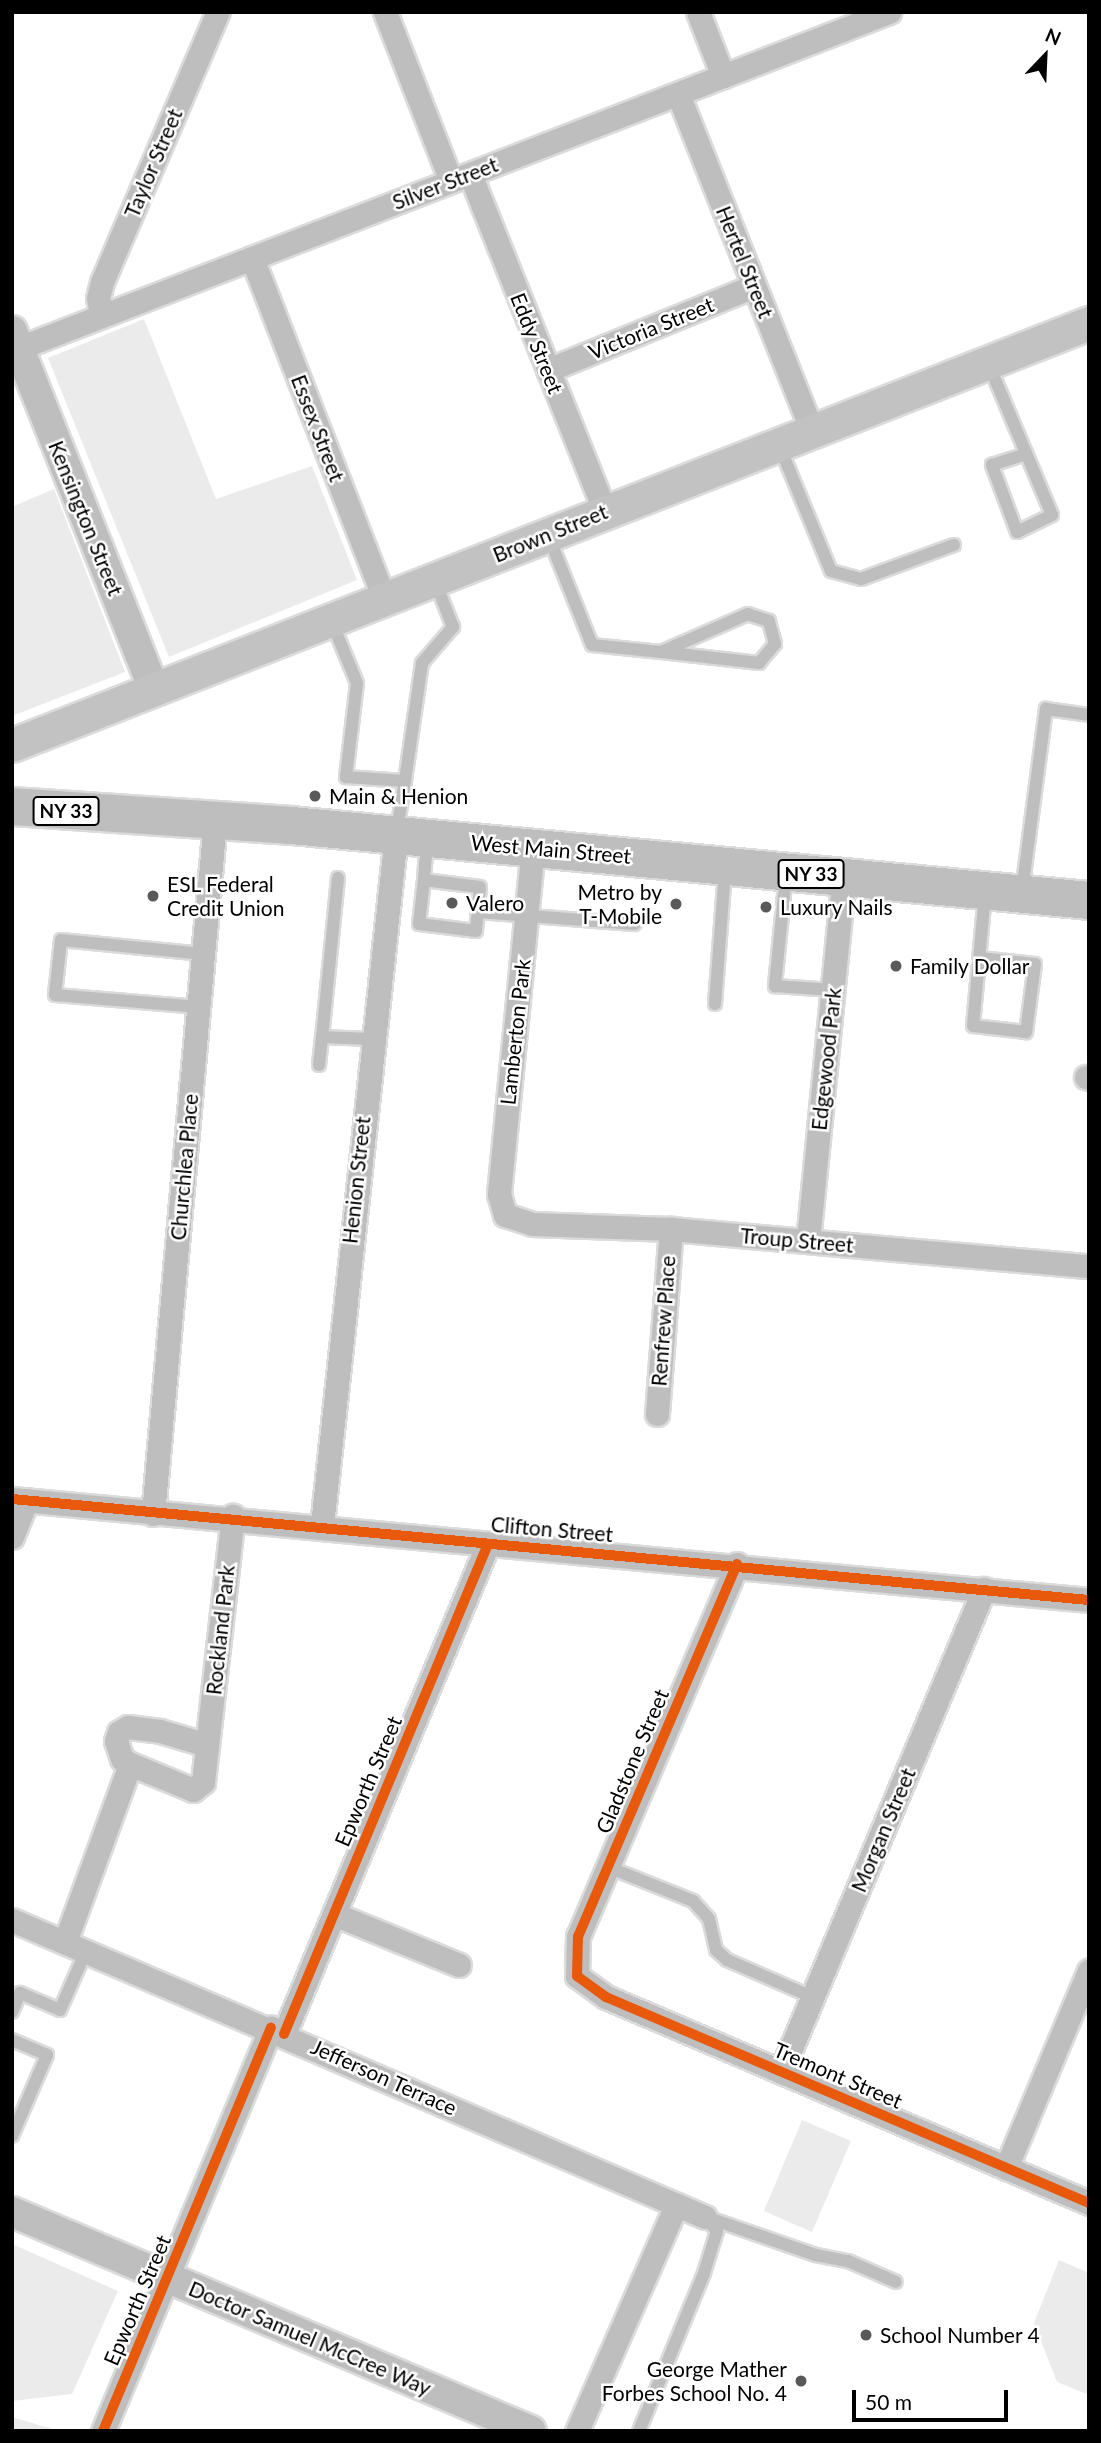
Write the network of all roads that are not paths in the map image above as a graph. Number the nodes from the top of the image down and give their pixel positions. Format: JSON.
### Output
{"nodes":[{"id":1,"x":218,"y":12,"type":"edge"},
{"id":2,"x":385,"y":12,"type":"edge"},
{"id":3,"x":698,"y":12,"type":"edge"},
{"id":4,"x":889,"y":12,"type":"edge"},
{"id":5,"x":723,"y":76,"type":"junction"},
{"id":6,"x":678,"y":94,"type":"junction"},
{"id":7,"x":460,"y":177,"type":"junction"},
{"id":8,"x":252,"y":258,"type":"junction"},
{"id":9,"x":754,"y":286,"type":"junction"},
{"id":10,"x":101,"y":316,"type":"junction"},
{"id":11,"x":1089,"y":323,"type":"edge"},
{"id":12,"x":16,"y":339,"type":"edge"},
{"id":13,"x":988,"y":362,"type":"junction"},
{"id":14,"x":548,"y":370,"type":"junction"},
{"id":15,"x":812,"y":431,"type":"junction"},
{"id":16,"x":778,"y":444,"type":"junction"},
{"id":17,"x":1026,"y":454,"type":"junction"},
{"id":18,"x":605,"y":512,"type":"junction"},
{"id":19,"x":548,"y":534,"type":"junction"},
{"id":20,"x":954,"y":545,"type":"dead end"},
{"id":21,"x":435,"y":579,"type":"junction"},
{"id":22,"x":384,"y":599,"type":"junction"},
{"id":23,"x":331,"y":620,"type":"junction"},
{"id":24,"x":661,"y":652,"type":"junction"},
{"id":25,"x":154,"y":689,"type":"junction"},
{"id":26,"x":1089,"y":715,"type":"edge"},
{"id":27,"x":12,"y":745,"type":"edge"},
{"id":28,"x":405,"y":781,"type":"junction"},
{"id":29,"x":12,"y":806,"type":"edge"},
{"id":30,"x":215,"y":820,"type":"junction"},
{"id":31,"x":412,"y":836,"type":"junction"},
{"id":32,"x":533,"y":847,"type":"junction"},
{"id":33,"x":726,"y":866,"type":"junction"},
{"id":34,"x":786,"y":872,"type":"junction"},
{"id":35,"x":844,"y":877,"type":"junction"},
{"id":36,"x":338,"y":878,"type":"dead end"},
{"id":37,"x":424,"y":880,"type":"junction"},
{"id":38,"x":985,"y":891,"type":"junction"},
{"id":39,"x":1022,"y":894,"type":"junction"},
{"id":40,"x":1089,"y":900,"type":"edge"},
{"id":41,"x":478,"y":912,"type":"junction"},
{"id":42,"x":526,"y":916,"type":"junction"},
{"id":43,"x":635,"y":924,"type":"dead end"},
{"id":44,"x":203,"y":954,"type":"junction"},
{"id":45,"x":980,"y":958,"type":"junction"},
{"id":46,"x":833,"y":990,"type":"junction"},
{"id":47,"x":715,"y":1004,"type":"dead end"},
{"id":48,"x":199,"y":1007,"type":"junction"},
{"id":49,"x":322,"y":1037,"type":"junction"},
{"id":50,"x":370,"y":1039,"type":"junction"},
{"id":51,"x":319,"y":1065,"type":"dead end"},
{"id":52,"x":505,"y":1215,"type":"joint"},
{"id":53,"x":671,"y":1229,"type":"junction"},
{"id":54,"x":808,"y":1241,"type":"junction"},
{"id":55,"x":1089,"y":1266,"type":"edge"},
{"id":56,"x":657,"y":1414,"type":"dead end"},
{"id":57,"x":20,"y":1499,"type":"edge"},
{"id":58,"x":153,"y":1514,"type":"junction"},
{"id":59,"x":233,"y":1516,"type":"junction"},
{"id":60,"x":322,"y":1525,"type":"junction"},
{"id":61,"x":12,"y":1536,"type":"edge"},
{"id":62,"x":488,"y":1544,"type":"junction"},
{"id":63,"x":737,"y":1564,"type":"junction"},
{"id":64,"x":984,"y":1589,"type":"junction"},
{"id":65,"x":1089,"y":1600,"type":"edge"},
{"id":66,"x":207,"y":1745,"type":"junction"},
{"id":67,"x":130,"y":1764,"type":"junction"},
{"id":68,"x":608,"y":1867,"type":"junction"},
{"id":69,"x":334,"y":1914,"type":"junction"},
{"id":70,"x":12,"y":1920,"type":"edge"},
{"id":71,"x":76,"y":1946,"type":"junction"},
{"id":72,"x":459,"y":1965,"type":"dead end"},
{"id":73,"x":1089,"y":1971,"type":"edge"},
{"id":74,"x":577,"y":1976,"type":"joint"},
{"id":75,"x":812,"y":1997,"type":"junction"},
{"id":76,"x":12,"y":2012,"type":"edge"},
{"id":77,"x":277,"y":2031,"type":"junction"},
{"id":78,"x":12,"y":2040,"type":"edge"},
{"id":79,"x":781,"y":2072,"type":"junction"},
{"id":80,"x":12,"y":2136,"type":"edge"},
{"id":81,"x":1006,"y":2168,"type":"junction"},
{"id":82,"x":1089,"y":2203,"type":"edge"},
{"id":83,"x":676,"y":2205,"type":"junction"},
{"id":84,"x":12,"y":2212,"type":"edge"},
{"id":85,"x":705,"y":2217,"type":"junction"},
{"id":86,"x":167,"y":2277,"type":"junction"},
{"id":87,"x":896,"y":2282,"type":"dead end"},
{"id":88,"x":103,"y":2431,"type":"edge"},
{"id":89,"x":531,"y":2431,"type":"edge"},
{"id":90,"x":577,"y":2431,"type":"edge"},
{"id":91,"x":639,"y":2431,"type":"edge"}],
"edges":[{"from":1,"to":10,"type":"street","name":"Taylor Street"},
{"from":2,"to":7,"type":"street","name":"Eddy Street"},
{"from":3,"to":5,"type":"street"},
{"from":4,"to":5,"type":"street","name":"Silver Street"},
{"from":5,"to":6,"type":"street","name":"Silver Street"},
{"from":6,"to":7,"type":"street","name":"Silver Street"},
{"from":6,"to":9,"type":"street","name":"Hertel Street"},
{"from":7,"to":8,"type":"street","name":"Silver Street"},
{"from":7,"to":14,"type":"street","name":"Eddy Street"},
{"from":8,"to":10,"type":"street","name":"Silver Street"},
{"from":8,"to":22,"type":"street","name":"Essex Street"},
{"from":9,"to":14,"type":"street","name":"Victoria Street"},
{"from":9,"to":15,"type":"street","name":"Hertel Street"},
{"from":10,"to":12,"type":"street","name":"Silver Street"},
{"from":11,"to":13,"type":"main road","name":"Brown Street"},
{"from":12,"to":25,"type":"street","name":"Kensington Street"},
{"from":13,"to":15,"type":"main road","name":"Brown Street"},
{"from":13,"to":17,"type":"lane"},
{"from":14,"to":18,"type":"street","name":"Eddy Street"},
{"from":15,"to":16,"type":"main road","name":"Brown Street"},
{"from":16,"to":18,"type":"main road","name":"Brown Street"},
{"from":16,"to":20,"type":"lane"},
{"from":17,"to":17,"type":"lane"},
{"from":18,"to":19,"type":"main road","name":"Brown Street"},
{"from":19,"to":21,"type":"main road","name":"Brown Street"},
{"from":19,"to":24,"type":"lane"},
{"from":21,"to":22,"type":"main road","name":"Brown Street"},
{"from":21,"to":28,"type":"lane"},
{"from":22,"to":23,"type":"main road","name":"Brown Street"},
{"from":23,"to":25,"type":"main road","name":"Brown Street"},
{"from":23,"to":28,"type":"lane"},
{"from":24,"to":24,"type":"lane"},
{"from":25,"to":27,"type":"main road","name":"Brown Street"},
{"from":26,"to":39,"type":"lane"},
{"from":28,"to":31,"type":"lane"},
{"from":29,"to":30,"type":"main road","name":"West Main Street","number":"NY 33"},
{"from":30,"to":31,"type":"main road","name":"West Main Street","number":"NY 33"},
{"from":30,"to":44,"type":"street","name":"Churchlea Place"},
{"from":31,"to":32,"type":"main road","name":"West Main Street","number":"NY 33"},
{"from":31,"to":37,"type":"lane"},
{"from":31,"to":50,"type":"street","name":"Henion Street"},
{"from":32,"to":33,"type":"main road","name":"West Main Street","number":"NY 33"},
{"from":32,"to":42,"type":"street","name":"Lamberton Park"},
{"from":33,"to":34,"type":"main road","name":"West Main Street","number":"NY 33"},
{"from":33,"to":47,"type":"lane"},
{"from":34,"to":35,"type":"main road","name":"West Main Street","number":"NY 33"},
{"from":34,"to":46,"type":"lane"},
{"from":35,"to":38,"type":"main road","name":"West Main Street","number":"NY 33"},
{"from":35,"to":46,"type":"street","name":"Edgewood Park"},
{"from":36,"to":49,"type":"lane"},
{"from":37,"to":41,"type":"lane"},
{"from":37,"to":41,"type":"lane"},
{"from":38,"to":39,"type":"main road","name":"West Main Street","number":"NY 33"},
{"from":38,"to":45,"type":"lane"},
{"from":39,"to":40,"type":"main road","name":"West Main Street","number":"NY 33"},
{"from":41,"to":42,"type":"lane"},
{"from":42,"to":43,"type":"lane"},
{"from":42,"to":52,"type":"street","name":"Lamberton Park"},
{"from":44,"to":48,"type":"street","name":"Churchlea Place"},
{"from":44,"to":48,"type":"lane"},
{"from":45,"to":45,"type":"lane"},
{"from":46,"to":54,"type":"street","name":"Edgewood Park"},
{"from":48,"to":58,"type":"street","name":"Churchlea Place"},
{"from":49,"to":50,"type":"lane"},
{"from":49,"to":51,"type":"lane"},
{"from":50,"to":60,"type":"street","name":"Henion Street"},
{"from":52,"to":53,"type":"street","name":"Troup Street"},
{"from":53,"to":54,"type":"street","name":"Troup Street"},
{"from":53,"to":56,"type":"street","name":"Renfrew Place"},
{"from":54,"to":55,"type":"street","name":"Troup Street"},
{"from":57,"to":58,"type":"street","name":"Clifton Street"},
{"from":57,"to":61,"type":"street"},
{"from":58,"to":59,"type":"street","name":"Clifton Street"},
{"from":59,"to":60,"type":"street","name":"Clifton Street"},
{"from":59,"to":66,"type":"street","name":"Rockland Park"},
{"from":60,"to":62,"type":"street","name":"Clifton Street"},
{"from":62,"to":63,"type":"street","name":"Clifton Street"},
{"from":62,"to":69,"type":"street","name":"Epworth Street"},
{"from":63,"to":64,"type":"street","name":"Clifton Street"},
{"from":63,"to":68,"type":"street","name":"Gladstone Street"},
{"from":64,"to":65,"type":"street","name":"Clifton Street"},
{"from":64,"to":75,"type":"street","name":"Morgan Street"},
{"from":66,"to":67,"type":"street","name":"Rockland Park"},
{"from":66,"to":67,"type":"street"},
{"from":67,"to":71,"type":"street"},
{"from":68,"to":74,"type":"street","name":"Gladstone Street"},
{"from":68,"to":75,"type":"lane"},
{"from":69,"to":72,"type":"street"},
{"from":69,"to":77,"type":"street","name":"Epworth Street"},
{"from":70,"to":71,"type":"street","name":"Jefferson Terrace"},
{"from":71,"to":76,"type":"lane"},
{"from":71,"to":77,"type":"street","name":"Jefferson Terrace"},
{"from":73,"to":81,"type":"street"},
{"from":74,"to":79,"type":"street","name":"Tremont Street"},
{"from":75,"to":79,"type":"street","name":"Morgan Street"},
{"from":77,"to":83,"type":"street","name":"Jefferson Terrace"},
{"from":77,"to":86,"type":"street","name":"Epworth Street"},
{"from":78,"to":80,"type":"lane"},
{"from":79,"to":81,"type":"street","name":"Tremont Street"},
{"from":81,"to":82,"type":"street","name":"Tremont Street"},
{"from":83,"to":85,"type":"street","name":"Jefferson Terrace"},
{"from":83,"to":90,"type":"street"},
{"from":84,"to":86,"type":"street","name":"Doctor Samuel McCree Way"},
{"from":85,"to":87,"type":"lane"},
{"from":85,"to":91,"type":"lane"},
{"from":86,"to":88,"type":"street","name":"Epworth Street"},
{"from":86,"to":89,"type":"street","name":"Doctor Samuel McCree Way"}]}
